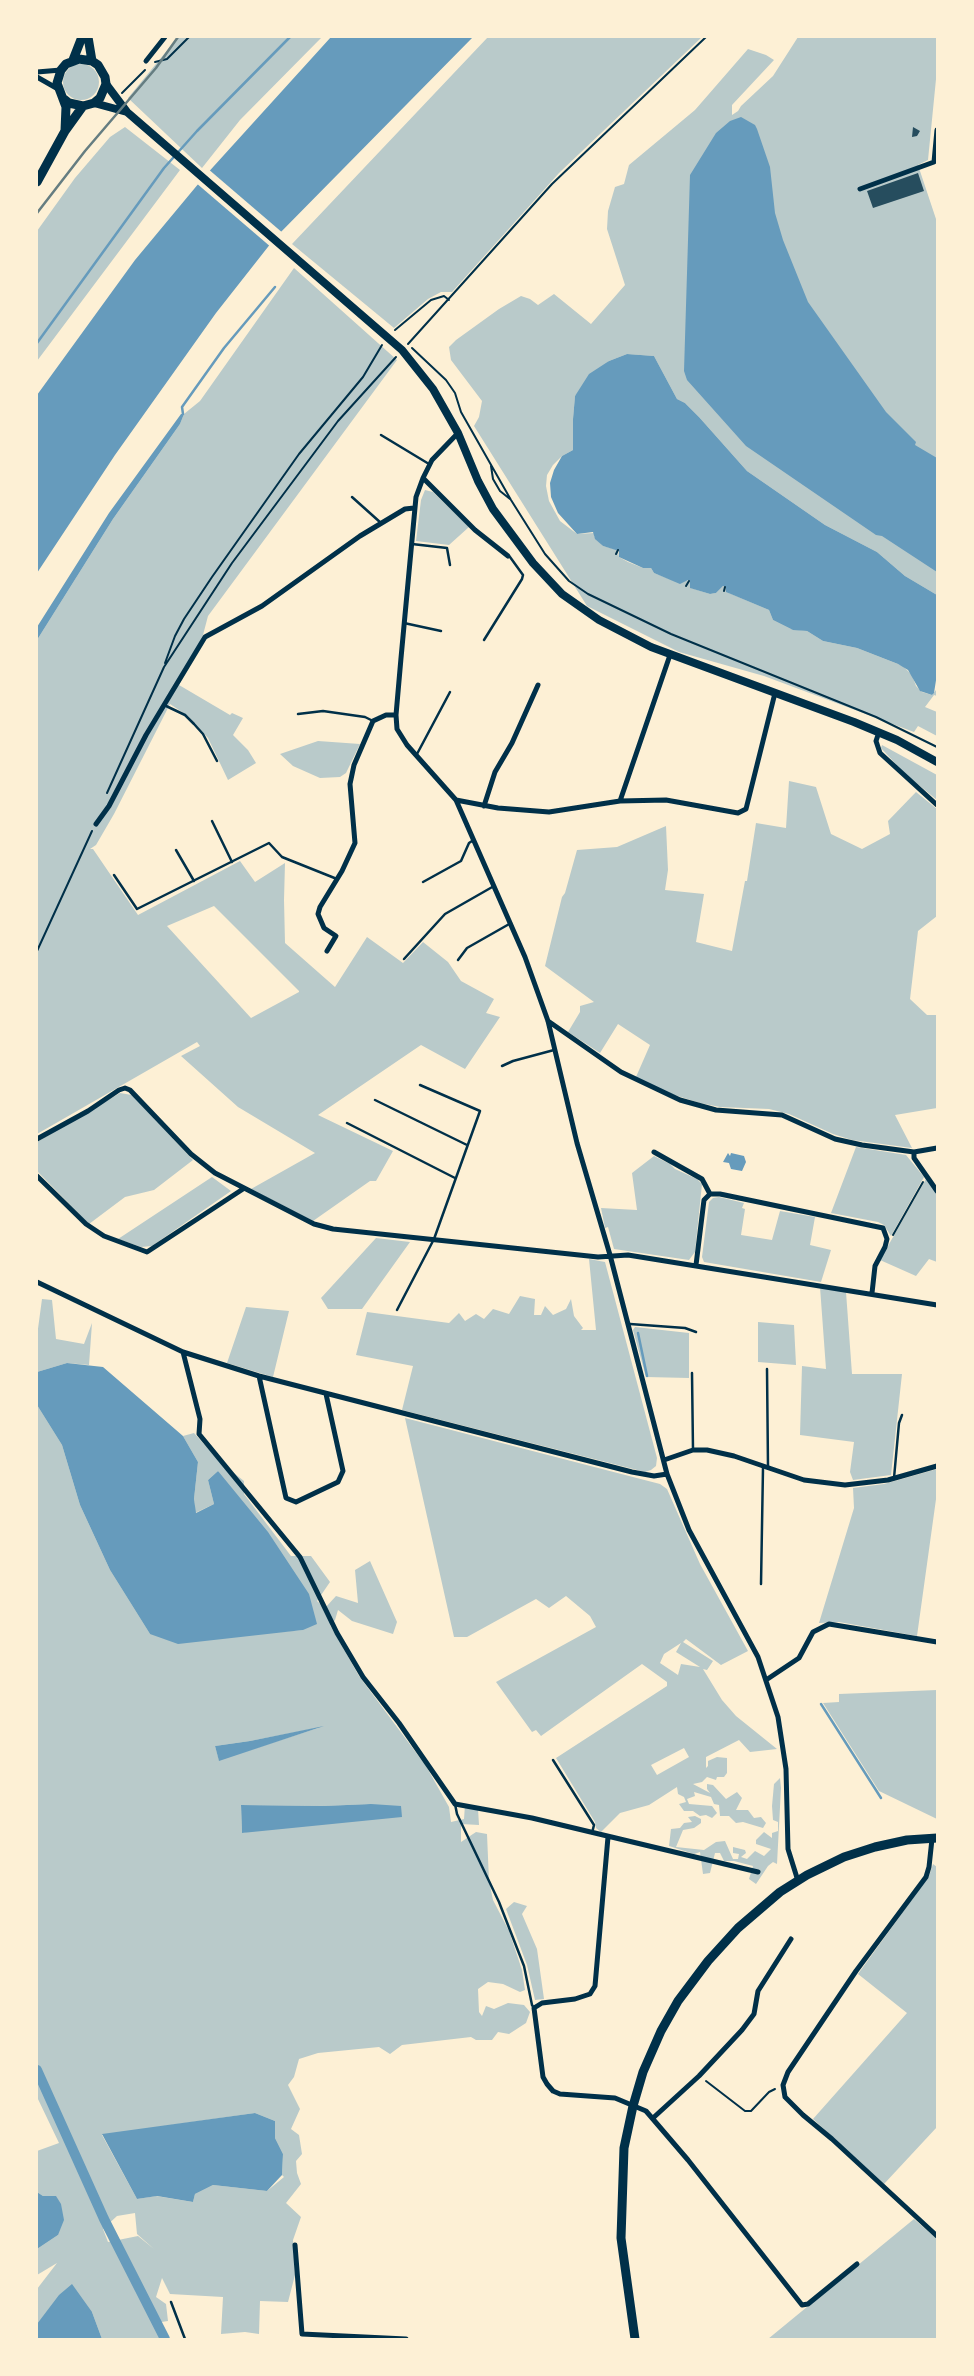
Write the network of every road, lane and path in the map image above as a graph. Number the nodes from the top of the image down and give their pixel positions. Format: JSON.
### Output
{"nodes":[{"id":1,"x":82,"y":37,"type":"edge"},
{"id":2,"x":88,"y":37,"type":"edge"},
{"id":3,"x":165,"y":37,"type":"edge"},
{"id":4,"x":189,"y":37,"type":"edge"},
{"id":5,"x":706,"y":37,"type":"edge"},
{"id":6,"x":73,"y":60,"type":"junction"},
{"id":7,"x":92,"y":61,"type":"junction"},
{"id":8,"x":149,"y":62,"type":"junction"},
{"id":9,"x":61,"y":70,"type":"junction"},
{"id":10,"x":145,"y":70,"type":"dead end"},
{"id":11,"x":37,"y":74,"type":"edge"},
{"id":12,"x":137,"y":77,"type":"junction"},
{"id":13,"x":106,"y":84,"type":"junction"},
{"id":14,"x":59,"y":90,"type":"junction"},
{"id":15,"x":121,"y":93,"type":"dead end"},
{"id":16,"x":64,"y":99,"type":"junction"},
{"id":17,"x":94,"y":103,"type":"junction"},
{"id":18,"x":83,"y":106,"type":"junction"},
{"id":19,"x":127,"y":112,"type":"junction"},
{"id":20,"x":937,"y":130,"type":"edge"},
{"id":21,"x":65,"y":131,"type":"junction"},
{"id":22,"x":37,"y":182,"type":"edge"},
{"id":23,"x":860,"y":188,"type":"dead end"},
{"id":24,"x":449,"y":300,"type":"junction"},
{"id":25,"x":393,"y":333,"type":"dead end"},
{"id":26,"x":387,"y":338,"type":"dead end"},
{"id":27,"x":403,"y":347,"type":"junction"},
{"id":28,"x":458,"y":433,"type":"junction"},
{"id":29,"x":382,"y":435,"type":"dead end"},
{"id":30,"x":430,"y":464,"type":"junction"},
{"id":31,"x":491,"y":464,"type":"junction"},
{"id":32,"x":422,"y":478,"type":"junction"},
{"id":33,"x":352,"y":497,"type":"dead end"},
{"id":34,"x":511,"y":500,"type":"junction"},
{"id":35,"x":414,"y":508,"type":"junction"},
{"id":36,"x":381,"y":523,"type":"junction"},
{"id":37,"x":411,"y":544,"type":"junction"},
{"id":38,"x":618,"y":550,"type":"dead end"},
{"id":39,"x":616,"y":554,"type":"dead end"},
{"id":40,"x":508,"y":556,"type":"joint"},
{"id":41,"x":450,"y":565,"type":"dead end"},
{"id":42,"x":689,"y":581,"type":"dead end"},
{"id":43,"x":687,"y":586,"type":"dead end"},
{"id":44,"x":725,"y":587,"type":"dead end"},
{"id":45,"x":724,"y":591,"type":"dead end"},
{"id":46,"x":404,"y":622,"type":"junction"},
{"id":47,"x":441,"y":631,"type":"dead end"},
{"id":48,"x":484,"y":640,"type":"dead end"},
{"id":49,"x":670,"y":654,"type":"junction"},
{"id":50,"x":164,"y":667,"type":"junction"},
{"id":51,"x":538,"y":685,"type":"dead end"},
{"id":52,"x":450,"y":692,"type":"dead end"},
{"id":53,"x":775,"y":693,"type":"junction"},
{"id":54,"x":164,"y":705,"type":"junction"},
{"id":55,"x":298,"y":714,"type":"dead end"},
{"id":56,"x":396,"y":715,"type":"junction"},
{"id":57,"x":373,"y":721,"type":"junction"},
{"id":58,"x":879,"y":732,"type":"junction"},
{"id":59,"x":937,"y":745,"type":"edge"},
{"id":60,"x":416,"y":756,"type":"junction"},
{"id":61,"x":217,"y":761,"type":"dead end"},
{"id":62,"x":937,"y":762,"type":"edge"},
{"id":63,"x":104,"y":800,"type":"dead end"},
{"id":64,"x":456,"y":800,"type":"junction"},
{"id":65,"x":620,"y":801,"type":"junction"},
{"id":66,"x":937,"y":805,"type":"edge"},
{"id":67,"x":484,"y":806,"type":"junction"},
{"id":68,"x":212,"y":821,"type":"dead end"},
{"id":69,"x":96,"y":824,"type":"joint"},
{"id":70,"x":474,"y":840,"type":"junction"},
{"id":71,"x":176,"y":849,"type":"dead end"},
{"id":72,"x":232,"y":862,"type":"junction"},
{"id":73,"x":114,"y":875,"type":"dead end"},
{"id":74,"x":337,"y":879,"type":"junction"},
{"id":75,"x":194,"y":881,"type":"junction"},
{"id":76,"x":423,"y":882,"type":"dead end"},
{"id":77,"x":494,"y":886,"type":"junction"},
{"id":78,"x":510,"y":923,"type":"junction"},
{"id":79,"x":37,"y":951,"type":"edge"},
{"id":80,"x":327,"y":951,"type":"dead end"},
{"id":81,"x":404,"y":959,"type":"dead end"},
{"id":82,"x":458,"y":960,"type":"dead end"},
{"id":83,"x":548,"y":1021,"type":"junction"},
{"id":84,"x":554,"y":1050,"type":"junction"},
{"id":85,"x":502,"y":1066,"type":"dead end"},
{"id":86,"x":420,"y":1085,"type":"dead end"},
{"id":87,"x":375,"y":1100,"type":"dead end"},
{"id":88,"x":347,"y":1123,"type":"dead end"},
{"id":89,"x":37,"y":1139,"type":"edge"},
{"id":90,"x":467,"y":1145,"type":"junction"},
{"id":91,"x":937,"y":1148,"type":"edge"},
{"id":92,"x":654,"y":1152,"type":"dead end"},
{"id":93,"x":914,"y":1152,"type":"junction"},
{"id":94,"x":37,"y":1176,"type":"edge"},
{"id":95,"x":926,"y":1176,"type":"junction"},
{"id":96,"x":455,"y":1178,"type":"junction"},
{"id":97,"x":243,"y":1189,"type":"junction"},
{"id":98,"x":937,"y":1191,"type":"edge"},
{"id":99,"x":710,"y":1194,"type":"junction"},
{"id":100,"x":434,"y":1239,"type":"junction"},
{"id":101,"x":887,"y":1239,"type":"junction"},
{"id":102,"x":610,"y":1255,"type":"junction"},
{"id":103,"x":696,"y":1265,"type":"junction"},
{"id":104,"x":37,"y":1282,"type":"edge"},
{"id":105,"x":872,"y":1293,"type":"junction"},
{"id":106,"x":937,"y":1305,"type":"edge"},
{"id":107,"x":397,"y":1310,"type":"dead end"},
{"id":108,"x":626,"y":1324,"type":"junction"},
{"id":109,"x":695,"y":1332,"type":"dead end"},
{"id":110,"x":183,"y":1352,"type":"junction"},
{"id":111,"x":767,"y":1369,"type":"dead end"},
{"id":112,"x":692,"y":1373,"type":"dead end"},
{"id":113,"x":259,"y":1376,"type":"junction"},
{"id":114,"x":326,"y":1394,"type":"junction"},
{"id":115,"x":902,"y":1415,"type":"dead end"},
{"id":116,"x":692,"y":1450,"type":"junction"},
{"id":117,"x":664,"y":1460,"type":"junction"},
{"id":118,"x":937,"y":1466,"type":"edge"},
{"id":119,"x":766,"y":1468,"type":"junction"},
{"id":120,"x":667,"y":1474,"type":"junction"},
{"id":121,"x":894,"y":1478,"type":"junction"},
{"id":122,"x":761,"y":1584,"type":"dead end"},
{"id":123,"x":937,"y":1642,"type":"edge"},
{"id":124,"x":766,"y":1680,"type":"junction"},
{"id":125,"x":553,"y":1760,"type":"dead end"},
{"id":126,"x":456,"y":1804,"type":"junction"},
{"id":127,"x":592,"y":1833,"type":"junction"},
{"id":128,"x":608,"y":1837,"type":"junction"},
{"id":129,"x":934,"y":1839,"type":"edge"},
{"id":130,"x":758,"y":1872,"type":"dead end"},
{"id":131,"x":798,"y":1881,"type":"junction"},
{"id":132,"x":791,"y":1939,"type":"dead end"},
{"id":133,"x":534,"y":2008,"type":"junction"},
{"id":134,"x":699,"y":2076,"type":"junction"},
{"id":135,"x":783,"y":2085,"type":"junction"},
{"id":136,"x":633,"y":2106,"type":"junction"},
{"id":137,"x":653,"y":2118,"type":"junction"},
{"id":138,"x":937,"y":2236,"type":"edge"},
{"id":139,"x":295,"y":2245,"type":"dead end"},
{"id":140,"x":857,"y":2264,"type":"dead end"},
{"id":141,"x":171,"y":2302,"type":"dead end"},
{"id":142,"x":185,"y":2339,"type":"edge"},
{"id":143,"x":406,"y":2339,"type":"edge"},
{"id":144,"x":635,"y":2339,"type":"edge"}],
"edges":[{"from":1,"to":6,"type":"main road"},
{"from":2,"to":7,"type":"main road"},
{"from":3,"to":8,"type":"street"},
{"from":4,"to":8,"type":"path"},
{"from":5,"to":24,"type":"path"},
{"from":6,"to":7,"type":"main road"},
{"from":6,"to":9,"type":"main road"},
{"from":7,"to":13,"type":"main road"},
{"from":8,"to":12,"type":"path"},
{"from":9,"to":11,"type":"street"},
{"from":9,"to":14,"type":"main road"},
{"from":10,"to":12,"type":"path"},
{"from":11,"to":14,"type":"street"},
{"from":12,"to":15,"type":"path"},
{"from":13,"to":17,"type":"main road"},
{"from":13,"to":19,"type":"main road"},
{"from":14,"to":16,"type":"main road"},
{"from":16,"to":18,"type":"main road"},
{"from":16,"to":21,"type":"main road"},
{"from":17,"to":18,"type":"main road"},
{"from":17,"to":19,"type":"main road"},
{"from":18,"to":21,"type":"main road"},
{"from":19,"to":27,"type":"main road"},
{"from":20,"to":23,"type":"street"},
{"from":21,"to":22,"type":"main road"},
{"from":24,"to":25,"type":"path"},
{"from":24,"to":27,"type":"path"},
{"from":26,"to":50,"type":"path"},
{"from":27,"to":28,"type":"main road"},
{"from":27,"to":31,"type":"path"},
{"from":27,"to":50,"type":"path"},
{"from":28,"to":30,"type":"street"},
{"from":28,"to":49,"type":"main road"},
{"from":29,"to":30,"type":"lane"},
{"from":30,"to":32,"type":"street"},
{"from":31,"to":34,"type":"path"},
{"from":31,"to":34,"type":"path"},
{"from":32,"to":35,"type":"street"},
{"from":32,"to":40,"type":"street"},
{"from":33,"to":36,"type":"lane"},
{"from":34,"to":59,"type":"path"},
{"from":35,"to":36,"type":"street"},
{"from":35,"to":37,"type":"street"},
{"from":36,"to":54,"type":"street"},
{"from":37,"to":41,"type":"lane"},
{"from":37,"to":46,"type":"street"},
{"from":38,"to":39,"type":"path"},
{"from":40,"to":48,"type":"lane"},
{"from":42,"to":43,"type":"path"},
{"from":44,"to":45,"type":"path"},
{"from":46,"to":47,"type":"lane"},
{"from":46,"to":56,"type":"street"},
{"from":49,"to":53,"type":"main road"},
{"from":49,"to":65,"type":"street"},
{"from":50,"to":63,"type":"path"},
{"from":51,"to":67,"type":"street"},
{"from":52,"to":60,"type":"lane"},
{"from":53,"to":58,"type":"main road"},
{"from":53,"to":65,"type":"street"},
{"from":54,"to":61,"type":"lane"},
{"from":54,"to":69,"type":"street"},
{"from":55,"to":57,"type":"lane"},
{"from":56,"to":57,"type":"street"},
{"from":56,"to":60,"type":"street"},
{"from":57,"to":74,"type":"street"},
{"from":58,"to":62,"type":"main road"},
{"from":58,"to":66,"type":"street"},
{"from":60,"to":64,"type":"street"},
{"from":64,"to":67,"type":"street"},
{"from":64,"to":70,"type":"street"},
{"from":65,"to":67,"type":"street"},
{"from":68,"to":72,"type":"lane"},
{"from":69,"to":79,"type":"path"},
{"from":70,"to":76,"type":"lane"},
{"from":70,"to":77,"type":"street"},
{"from":71,"to":75,"type":"lane"},
{"from":72,"to":74,"type":"lane"},
{"from":72,"to":75,"type":"lane"},
{"from":73,"to":75,"type":"lane"},
{"from":74,"to":80,"type":"street"},
{"from":77,"to":78,"type":"street"},
{"from":77,"to":81,"type":"lane"},
{"from":78,"to":82,"type":"lane"},
{"from":78,"to":83,"type":"street"},
{"from":83,"to":84,"type":"street"},
{"from":83,"to":93,"type":"street"},
{"from":84,"to":85,"type":"lane"},
{"from":84,"to":102,"type":"street"},
{"from":86,"to":90,"type":"lane"},
{"from":87,"to":90,"type":"lane"},
{"from":88,"to":96,"type":"lane"},
{"from":89,"to":97,"type":"street"},
{"from":90,"to":96,"type":"lane"},
{"from":91,"to":93,"type":"street"},
{"from":92,"to":99,"type":"street"},
{"from":93,"to":95,"type":"street"},
{"from":94,"to":97,"type":"street"},
{"from":95,"to":98,"type":"street"},
{"from":95,"to":101,"type":"path"},
{"from":96,"to":100,"type":"lane"},
{"from":97,"to":100,"type":"street"},
{"from":99,"to":101,"type":"street"},
{"from":99,"to":103,"type":"street"},
{"from":100,"to":102,"type":"street"},
{"from":100,"to":107,"type":"lane"},
{"from":101,"to":105,"type":"street"},
{"from":102,"to":103,"type":"street"},
{"from":102,"to":108,"type":"street"},
{"from":103,"to":105,"type":"street"},
{"from":104,"to":110,"type":"street"},
{"from":105,"to":106,"type":"street"},
{"from":108,"to":109,"type":"lane"},
{"from":108,"to":117,"type":"street"},
{"from":110,"to":113,"type":"street"},
{"from":110,"to":126,"type":"street"},
{"from":111,"to":119,"type":"lane"},
{"from":112,"to":116,"type":"lane"},
{"from":113,"to":114,"type":"street"},
{"from":113,"to":114,"type":"street"},
{"from":114,"to":120,"type":"street"},
{"from":115,"to":121,"type":"lane"},
{"from":116,"to":117,"type":"street"},
{"from":116,"to":119,"type":"street"},
{"from":117,"to":120,"type":"street"},
{"from":118,"to":121,"type":"street"},
{"from":119,"to":121,"type":"street"},
{"from":119,"to":122,"type":"lane"},
{"from":120,"to":124,"type":"street"},
{"from":123,"to":124,"type":"street"},
{"from":124,"to":131,"type":"street"},
{"from":125,"to":127,"type":"lane"},
{"from":126,"to":127,"type":"street"},
{"from":126,"to":133,"type":"lane"},
{"from":127,"to":128,"type":"street"},
{"from":128,"to":130,"type":"street"},
{"from":128,"to":133,"type":"street"},
{"from":129,"to":131,"type":"main road"},
{"from":129,"to":135,"type":"street"},
{"from":131,"to":136,"type":"main road"},
{"from":132,"to":134,"type":"street"},
{"from":133,"to":136,"type":"street"},
{"from":134,"to":135,"type":"path"},
{"from":134,"to":137,"type":"street"},
{"from":135,"to":138,"type":"street"},
{"from":136,"to":137,"type":"street"},
{"from":136,"to":144,"type":"main road"},
{"from":137,"to":140,"type":"street"},
{"from":139,"to":143,"type":"street"},
{"from":141,"to":142,"type":"lane"}]}
